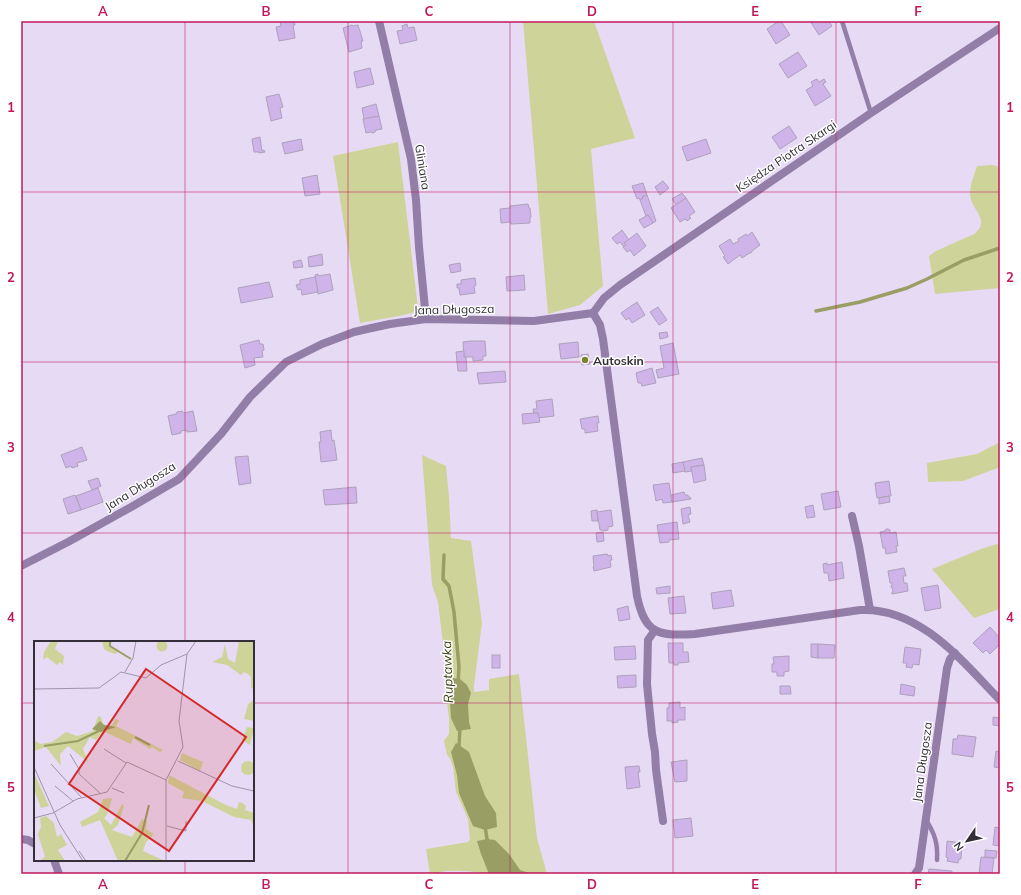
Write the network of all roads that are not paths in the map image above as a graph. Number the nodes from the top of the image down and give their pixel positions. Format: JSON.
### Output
{"nodes":[{"id":1,"x":379,"y":21,"type":"edge"},
{"id":2,"x":842,"y":21,"type":"edge"},
{"id":3,"x":1000,"y":28,"type":"edge"},
{"id":4,"x":871,"y":113,"type":"junction"},
{"id":5,"x":594,"y":313,"type":"junction"},
{"id":6,"x":426,"y":319,"type":"junction"},
{"id":7,"x":852,"y":516,"type":"dead end"},
{"id":8,"x":21,"y":566,"type":"edge"},
{"id":9,"x":870,"y":610,"type":"junction"},
{"id":10,"x":655,"y":630,"type":"junction"},
{"id":11,"x":955,"y":653,"type":"junction"},
{"id":12,"x":1000,"y":700,"type":"edge"},
{"id":13,"x":926,"y":820,"type":"junction"},
{"id":14,"x":663,"y":821,"type":"dead end"},
{"id":15,"x":21,"y":838,"type":"edge"},
{"id":16,"x":34,"y":843,"type":"edge"},
{"id":17,"x":937,"y":860,"type":"dead end"},
{"id":18,"x":54,"y":861,"type":"edge"},
{"id":19,"x":59,"y":874,"type":"edge"},
{"id":20,"x":915,"y":874,"type":"edge"}],
"edges":[{"from":1,"to":6,"type":"street","name":"Gliniana"},
{"from":2,"to":4,"type":"lane"},
{"from":3,"to":4,"type":"street","name":"Księdza Piotra Skargi"},
{"from":4,"to":5,"type":"street","name":"Księdza Piotra Skargi"},
{"from":5,"to":6,"type":"street","name":"Jana Długosza"},
{"from":5,"to":10,"type":"street"},
{"from":6,"to":8,"type":"street","name":"Jana Długosza"},
{"from":7,"to":9,"type":"street"},
{"from":9,"to":10,"type":"street"},
{"from":9,"to":11,"type":"street"},
{"from":10,"to":14,"type":"street"},
{"from":11,"to":12,"type":"street"},
{"from":11,"to":13,"type":"street","name":"Jana Długosza"},
{"from":13,"to":17,"type":"lane"},
{"from":13,"to":20,"type":"street","name":"Jana Długosza"},
{"from":15,"to":16,"type":"street"},
{"from":18,"to":19,"type":"street"}]}
